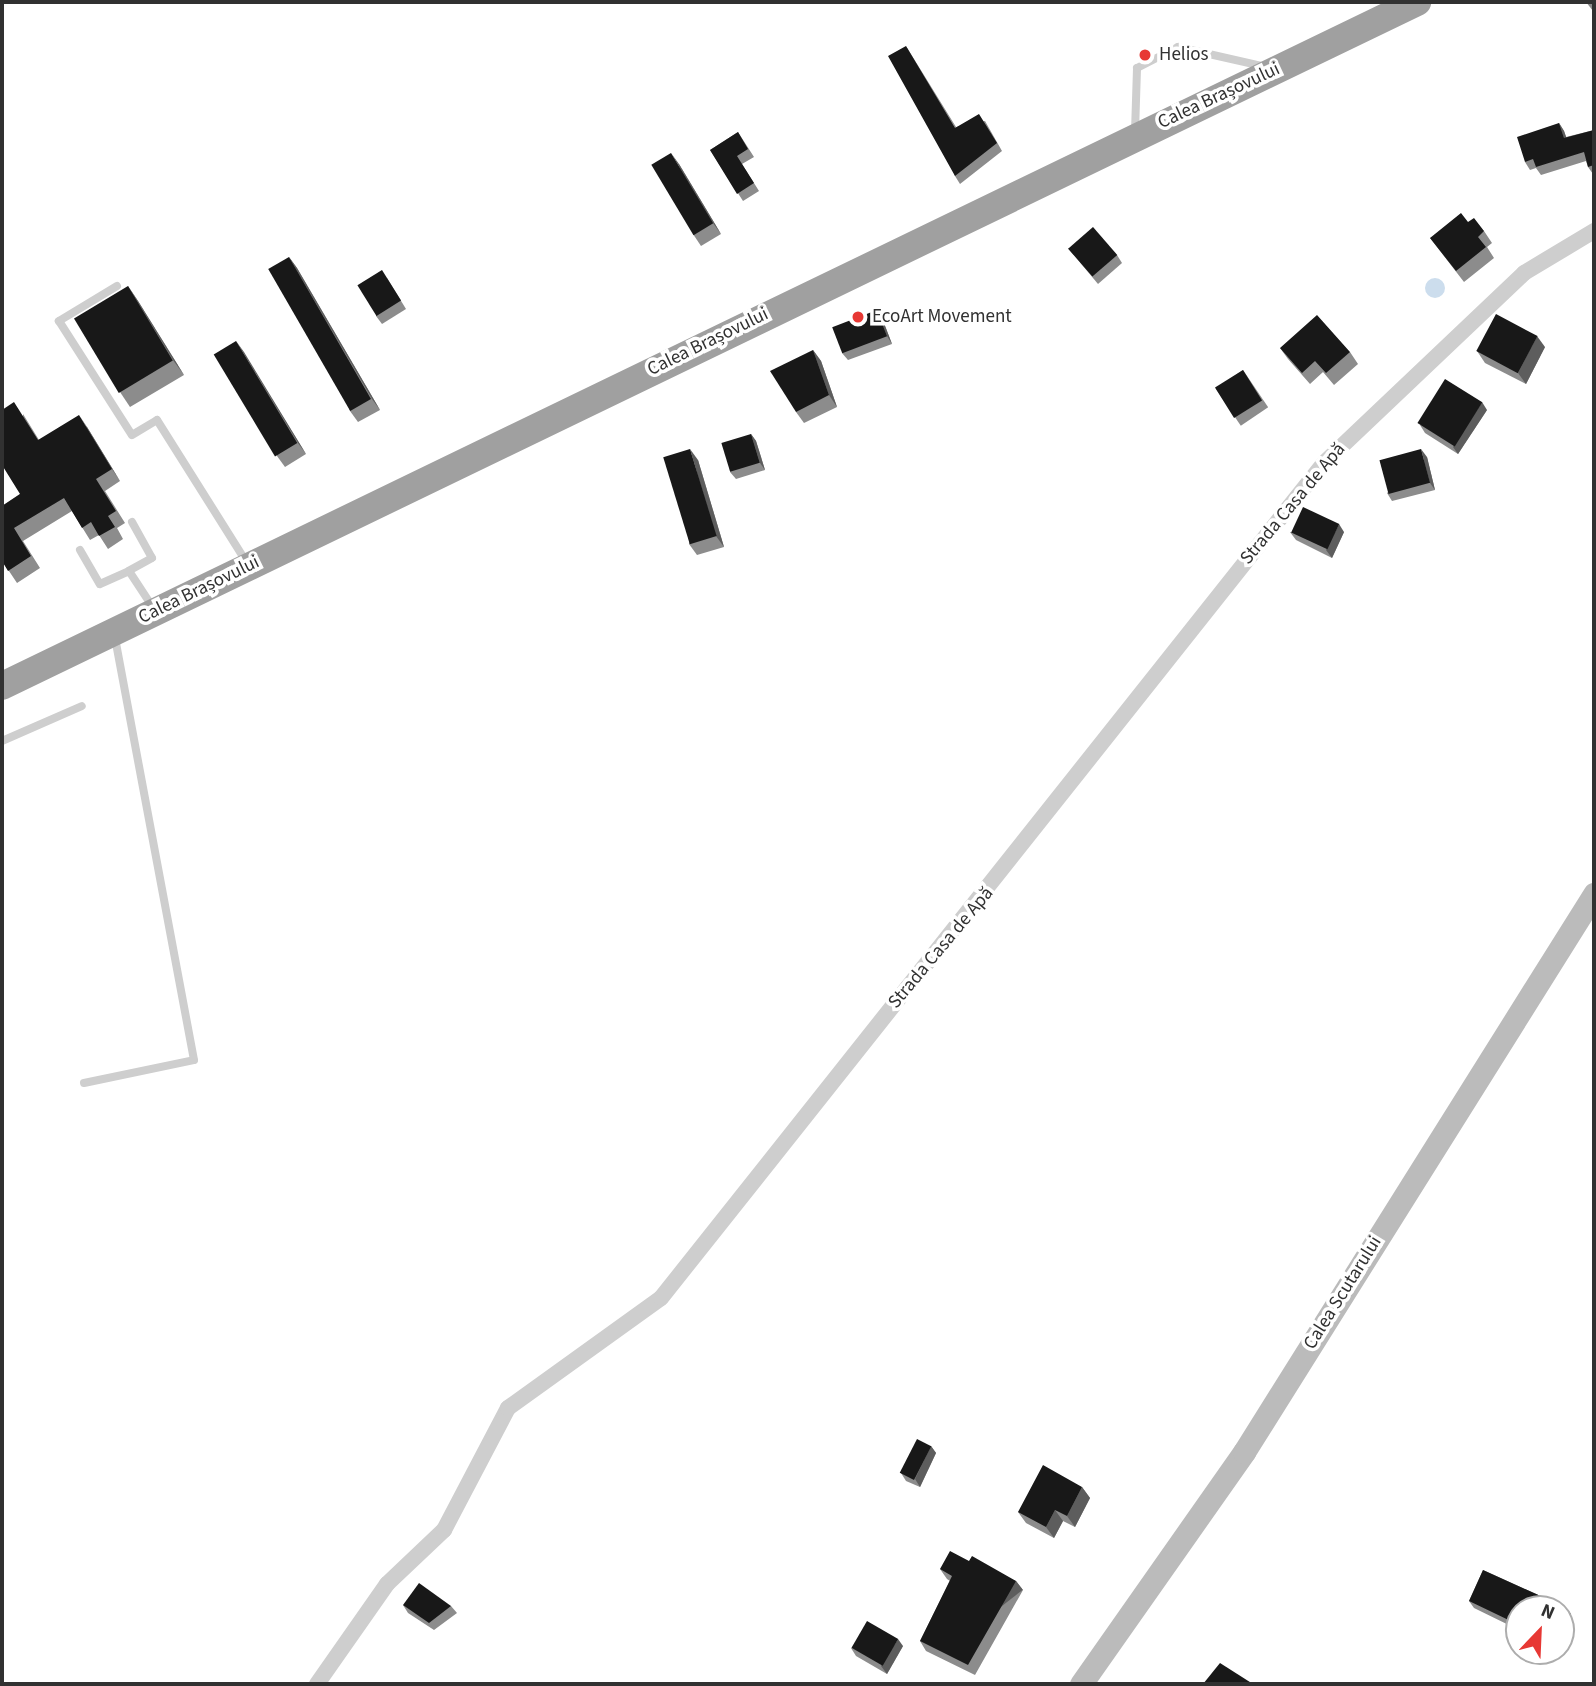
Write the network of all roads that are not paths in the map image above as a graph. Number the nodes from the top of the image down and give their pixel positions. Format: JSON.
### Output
{"nodes":[{"id":1,"x":1417,"y":2,"type":"edge"},
{"id":2,"x":1276,"y":69,"type":"junction"},
{"id":3,"x":1134,"y":136,"type":"junction"},
{"id":4,"x":1594,"y":232,"type":"edge"},
{"id":5,"x":117,"y":286,"type":"dead end"},
{"id":6,"x":132,"y":522,"type":"dead end"},
{"id":7,"x":80,"y":550,"type":"dead end"},
{"id":8,"x":249,"y":566,"type":"junction"},
{"id":9,"x":129,"y":571,"type":"junction"},
{"id":10,"x":156,"y":611,"type":"junction"},
{"id":11,"x":114,"y":632,"type":"junction"},
{"id":12,"x":2,"y":686,"type":"edge"},
{"id":13,"x":82,"y":706,"type":"dead end"},
{"id":14,"x":2,"y":741,"type":"edge"},
{"id":15,"x":1594,"y":894,"type":"edge"},
{"id":16,"x":84,"y":1083,"type":"dead end"},
{"id":17,"x":317,"y":1684,"type":"edge"},
{"id":18,"x":1081,"y":1684,"type":"edge"}],
"edges":[{"from":1,"to":2,"type":"highway","name":"Calea Brașovului"},
{"from":2,"to":3,"type":"highway","name":"Calea Brașovului"},
{"from":2,"to":3,"type":"lane"},
{"from":3,"to":8,"type":"highway","name":"Calea Brașovului"},
{"from":4,"to":17,"type":"street","name":"Strada Casa de Apă"},
{"from":5,"to":8,"type":"lane"},
{"from":6,"to":9,"type":"lane"},
{"from":7,"to":9,"type":"lane"},
{"from":8,"to":10,"type":"highway","name":"Calea Brașovului"},
{"from":9,"to":10,"type":"lane"},
{"from":10,"to":11,"type":"highway","name":"Calea Brașovului"},
{"from":11,"to":12,"type":"highway","name":"Calea Brașovului"},
{"from":11,"to":16,"type":"lane"},
{"from":13,"to":14,"type":"lane"},
{"from":15,"to":18,"type":"main road","name":"Calea Scutarului"}]}
